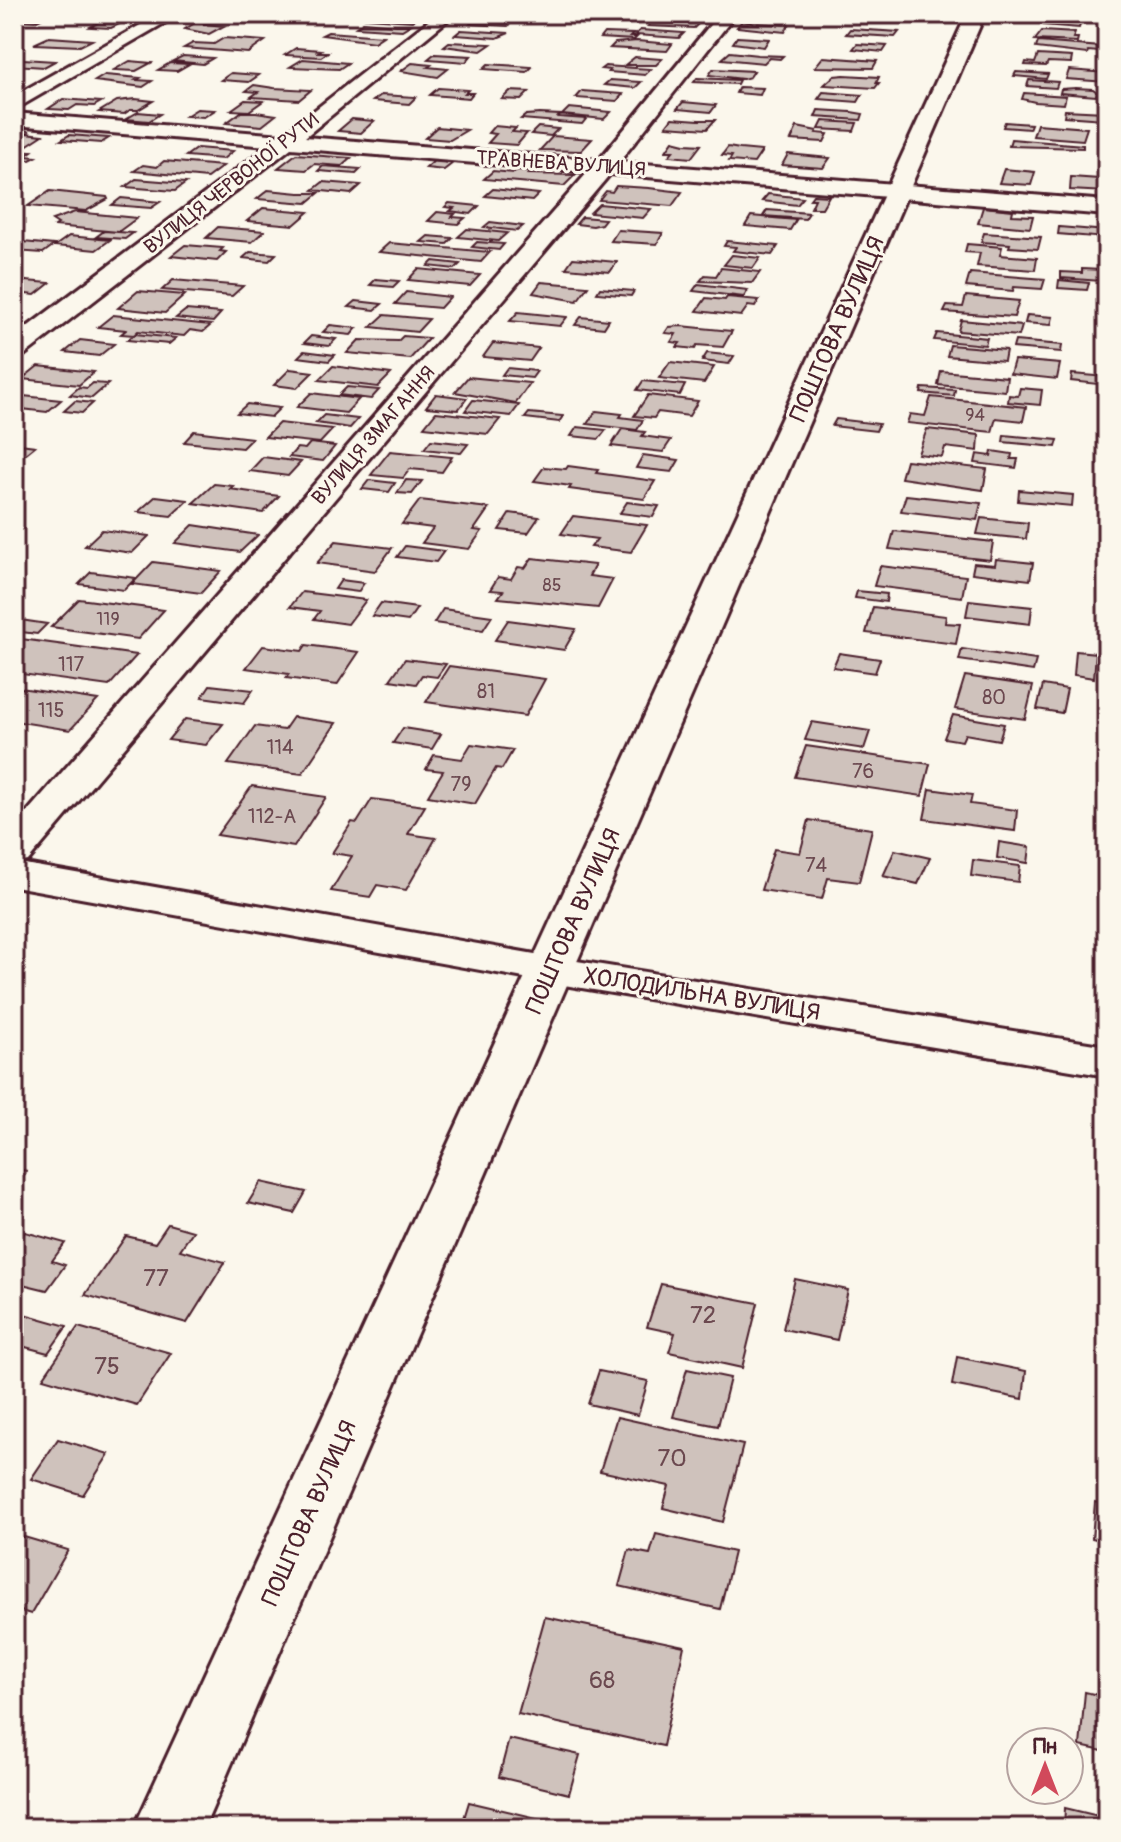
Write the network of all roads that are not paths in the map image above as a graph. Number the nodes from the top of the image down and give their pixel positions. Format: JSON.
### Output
{"nodes":[{"id":1,"x":172,"y":14,"type":"edge"},
{"id":2,"x":447,"y":14,"type":"edge"},
{"id":3,"x":728,"y":14,"type":"edge"},
{"id":4,"x":976,"y":14,"type":"edge"},
{"id":5,"x":14,"y":104,"type":"edge"},
{"id":6,"x":14,"y":119,"type":"edge"},
{"id":7,"x":286,"y":142,"type":"junction"},
{"id":8,"x":605,"y":166,"type":"junction"},
{"id":9,"x":899,"y":190,"type":"junction"},
{"id":10,"x":1107,"y":208,"type":"edge"},
{"id":11,"x":14,"y":350,"type":"edge"},
{"id":12,"x":14,"y":852,"type":"edge"},
{"id":13,"x":14,"y":874,"type":"edge"},
{"id":14,"x":552,"y":970,"type":"junction"},
{"id":15,"x":1107,"y":1061,"type":"edge"},
{"id":16,"x":169,"y":1828,"type":"edge"}],
"edges":[{"from":1,"to":5,"type":"street"},
{"from":2,"to":7,"type":"street","name":"ВУЛИЦЯ ЧЕРВОНОЇ РУТИ"},
{"from":3,"to":8,"type":"street","name":"ВУЛИЦЯ ЗМАГАННЯ"},
{"from":4,"to":9,"type":"street","name":"ПОШТОВА ВУЛИЦЯ"},
{"from":6,"to":7,"type":"street","name":"ТРАВНЕВА ВУЛИЦЯ"},
{"from":7,"to":8,"type":"street","name":"ТРАВНЕВА ВУЛИЦЯ"},
{"from":7,"to":11,"type":"street","name":"ВУЛИЦЯ ЧЕРВОНОЇ РУТИ"},
{"from":8,"to":9,"type":"street","name":"ТРАВНЕВА ВУЛИЦЯ"},
{"from":8,"to":12,"type":"street","name":"ВУЛИЦЯ ЗМАГАННЯ"},
{"from":9,"to":10,"type":"street","name":"ТРАВНЕВА ВУЛИЦЯ"},
{"from":9,"to":14,"type":"street","name":"ПОШТОВА ВУЛИЦЯ"},
{"from":13,"to":14,"type":"street","name":"ХОЛОДИЛЬНА ВУЛИЦЯ"},
{"from":14,"to":15,"type":"street","name":"ХОЛОДИЛЬНА ВУЛИЦЯ"},
{"from":14,"to":16,"type":"street","name":"ПОШТОВА ВУЛИЦЯ"}]}
